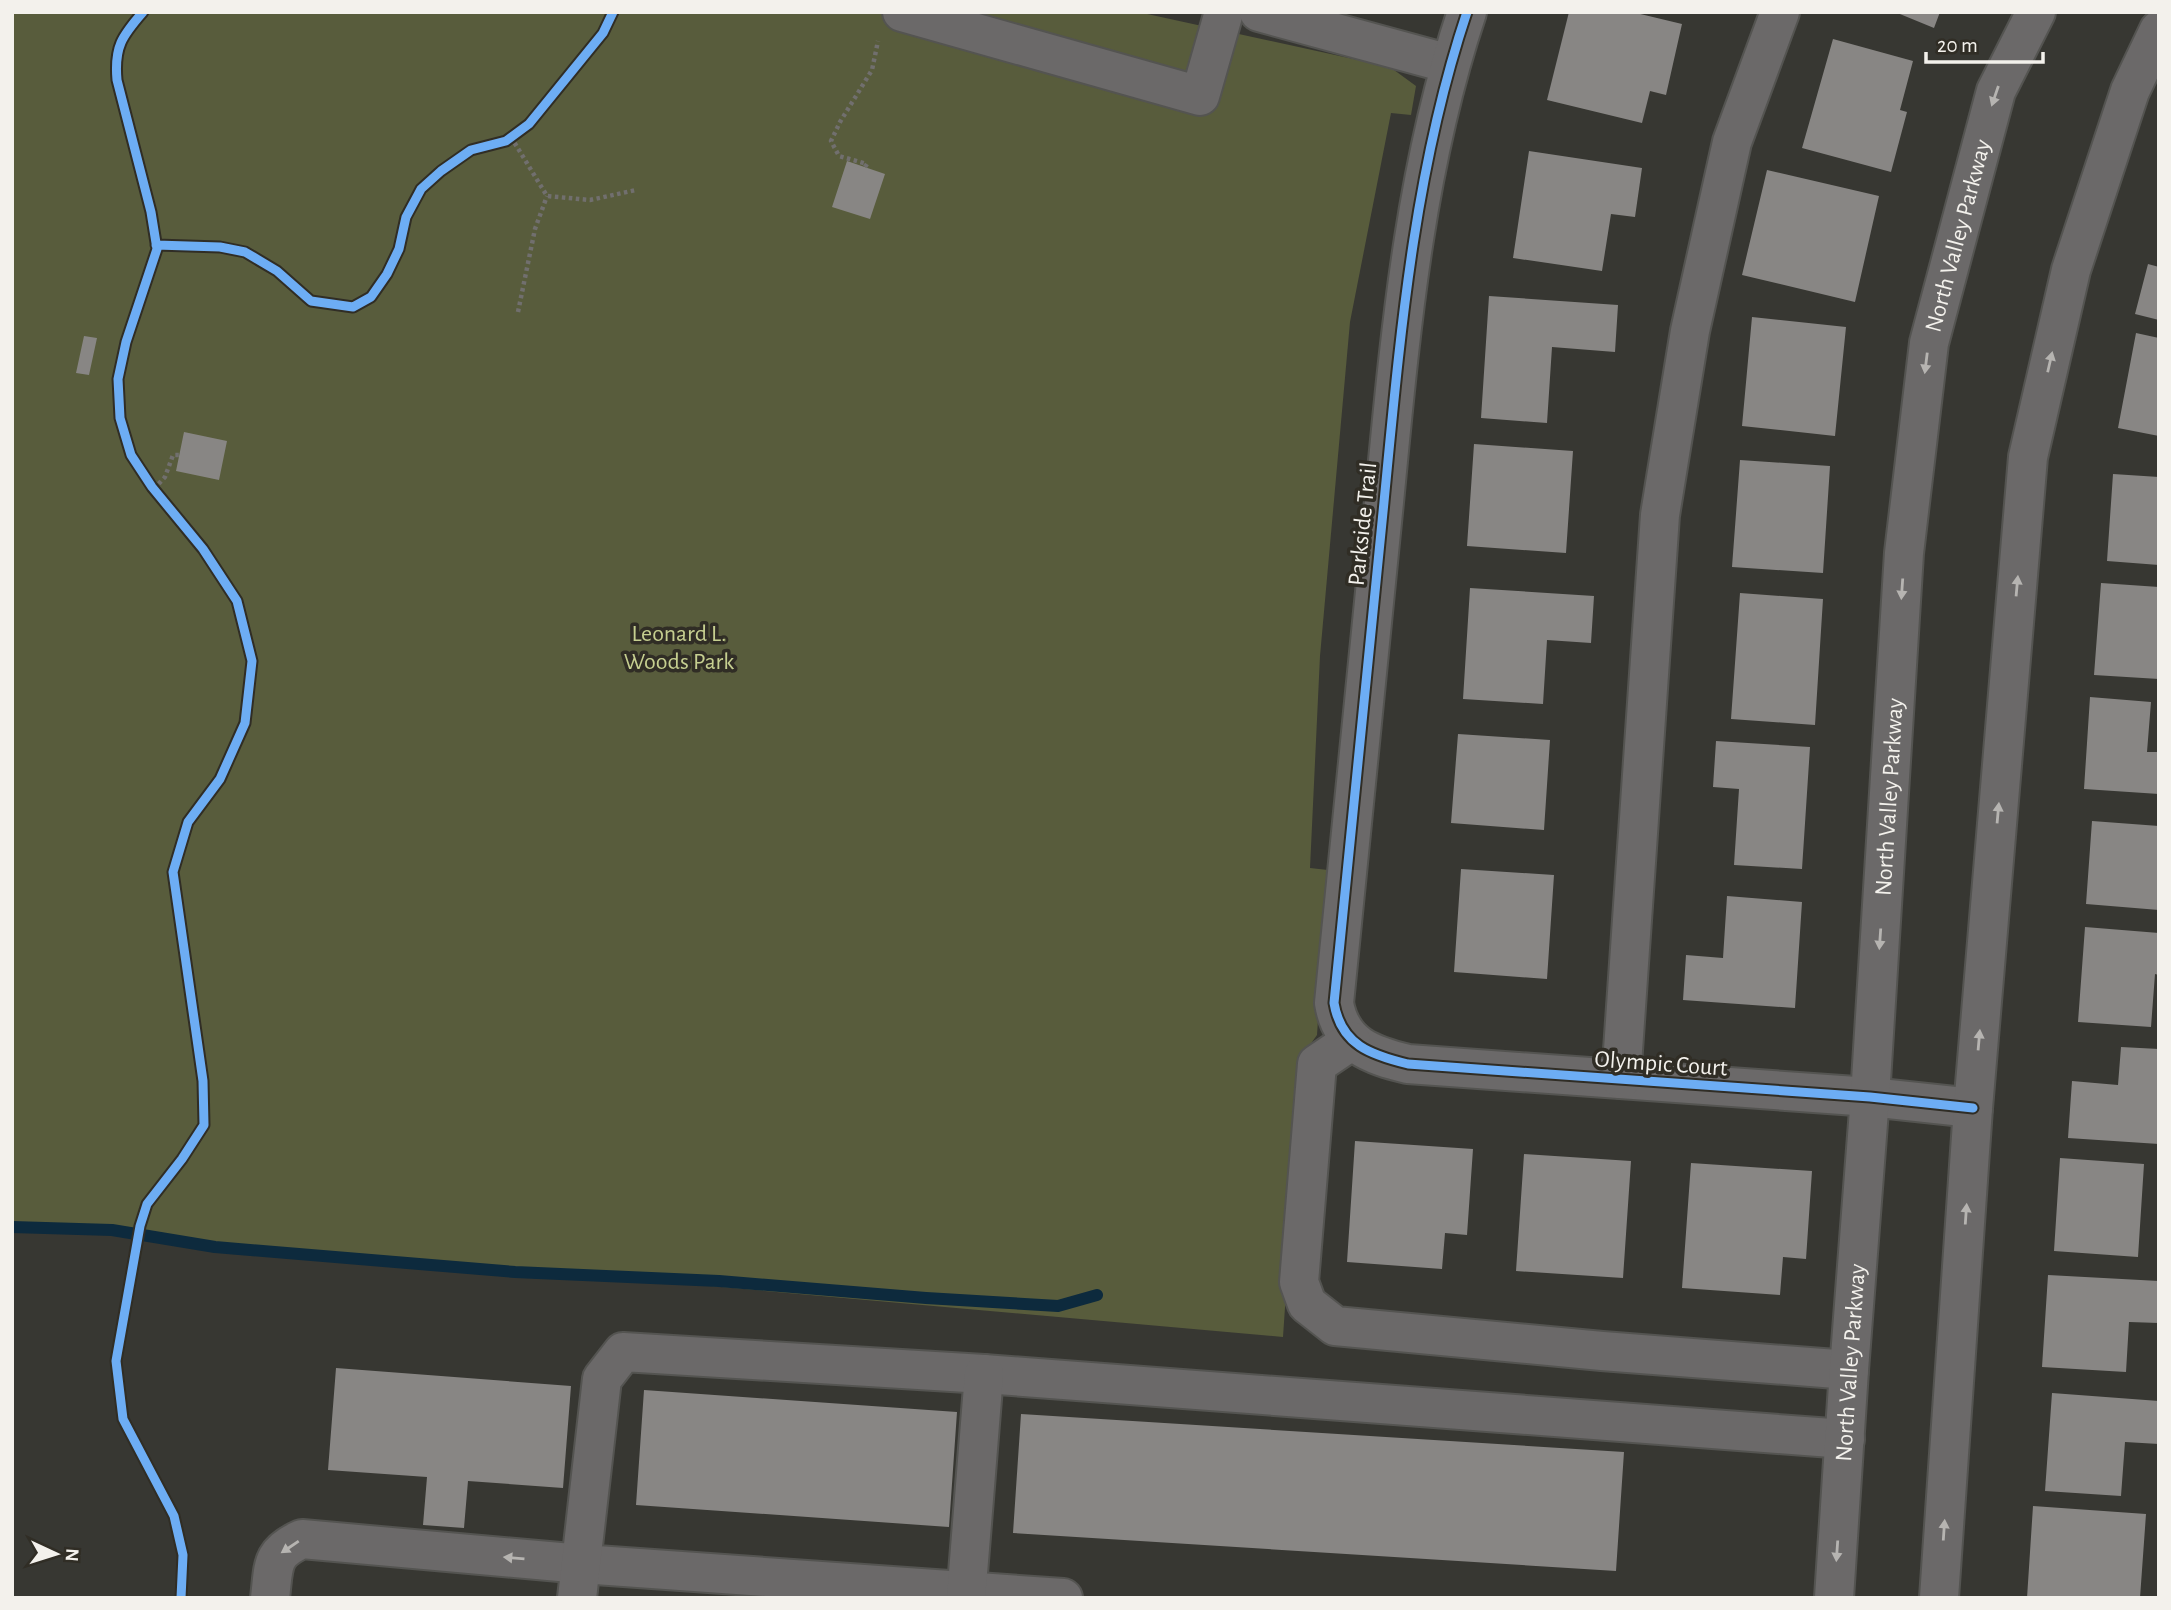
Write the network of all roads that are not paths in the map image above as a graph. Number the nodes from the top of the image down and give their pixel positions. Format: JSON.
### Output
{"nodes":[{"id":1,"x":1224,"y":12,"type":"edge"},
{"id":2,"x":1259,"y":12,"type":"edge"},
{"id":3,"x":1467,"y":12,"type":"edge"},
{"id":4,"x":1780,"y":12,"type":"edge"},
{"id":5,"x":2036,"y":12,"type":"edge"},
{"id":6,"x":891,"y":24,"type":"edge"},
{"id":7,"x":2159,"y":30,"type":"edge"},
{"id":8,"x":1450,"y":64,"type":"junction"},
{"id":9,"x":1351,"y":1041,"type":"junction"},
{"id":10,"x":1621,"y":1079,"type":"junction"},
{"id":11,"x":1870,"y":1097,"type":"junction"},
{"id":12,"x":1973,"y":1108,"type":"junction"},
{"id":13,"x":1849,"y":1370,"type":"junction"},
{"id":14,"x":984,"y":1374,"type":"junction"},
{"id":15,"x":1845,"y":1439,"type":"junction"},
{"id":16,"x":579,"y":1581,"type":"edge"},
{"id":17,"x":966,"y":1594,"type":"edge"},
{"id":18,"x":270,"y":1598,"type":"edge"},
{"id":19,"x":1063,"y":1598,"type":"edge"},
{"id":20,"x":1834,"y":1598,"type":"edge"},
{"id":21,"x":1939,"y":1598,"type":"edge"}],
"edges":[{"from":1,"to":6,"type":"street"},
{"from":2,"to":8,"type":"street"},
{"from":3,"to":8,"type":"street","name":"Parkside Trail"},
{"from":4,"to":10,"type":"street"},
{"from":5,"to":11,"type":"street","name":"North Valley Parkway","one_way":true},
{"from":12,"to":7,"type":"street","one_way":true},
{"from":8,"to":9,"type":"street","name":"Parkside Trail"},
{"from":9,"to":10,"type":"street","name":"Olympic Court"},
{"from":9,"to":13,"type":"street"},
{"from":10,"to":11,"type":"street","name":"Olympic Court"},
{"from":11,"to":12,"type":"street","name":"Olympic Court"},
{"from":11,"to":13,"type":"street","name":"North Valley Parkway"},
{"from":21,"to":12,"type":"street","one_way":true},
{"from":13,"to":15,"type":"street","name":"North Valley Parkway"},
{"from":14,"to":15,"type":"street"},
{"from":14,"to":16,"type":"street"},
{"from":14,"to":17,"type":"street"},
{"from":15,"to":20,"type":"street","name":"North Valley Parkway","one_way":true},
{"from":16,"to":17,"type":"street"},
{"from":16,"to":18,"type":"street","one_way":true},
{"from":17,"to":19,"type":"street"}]}
